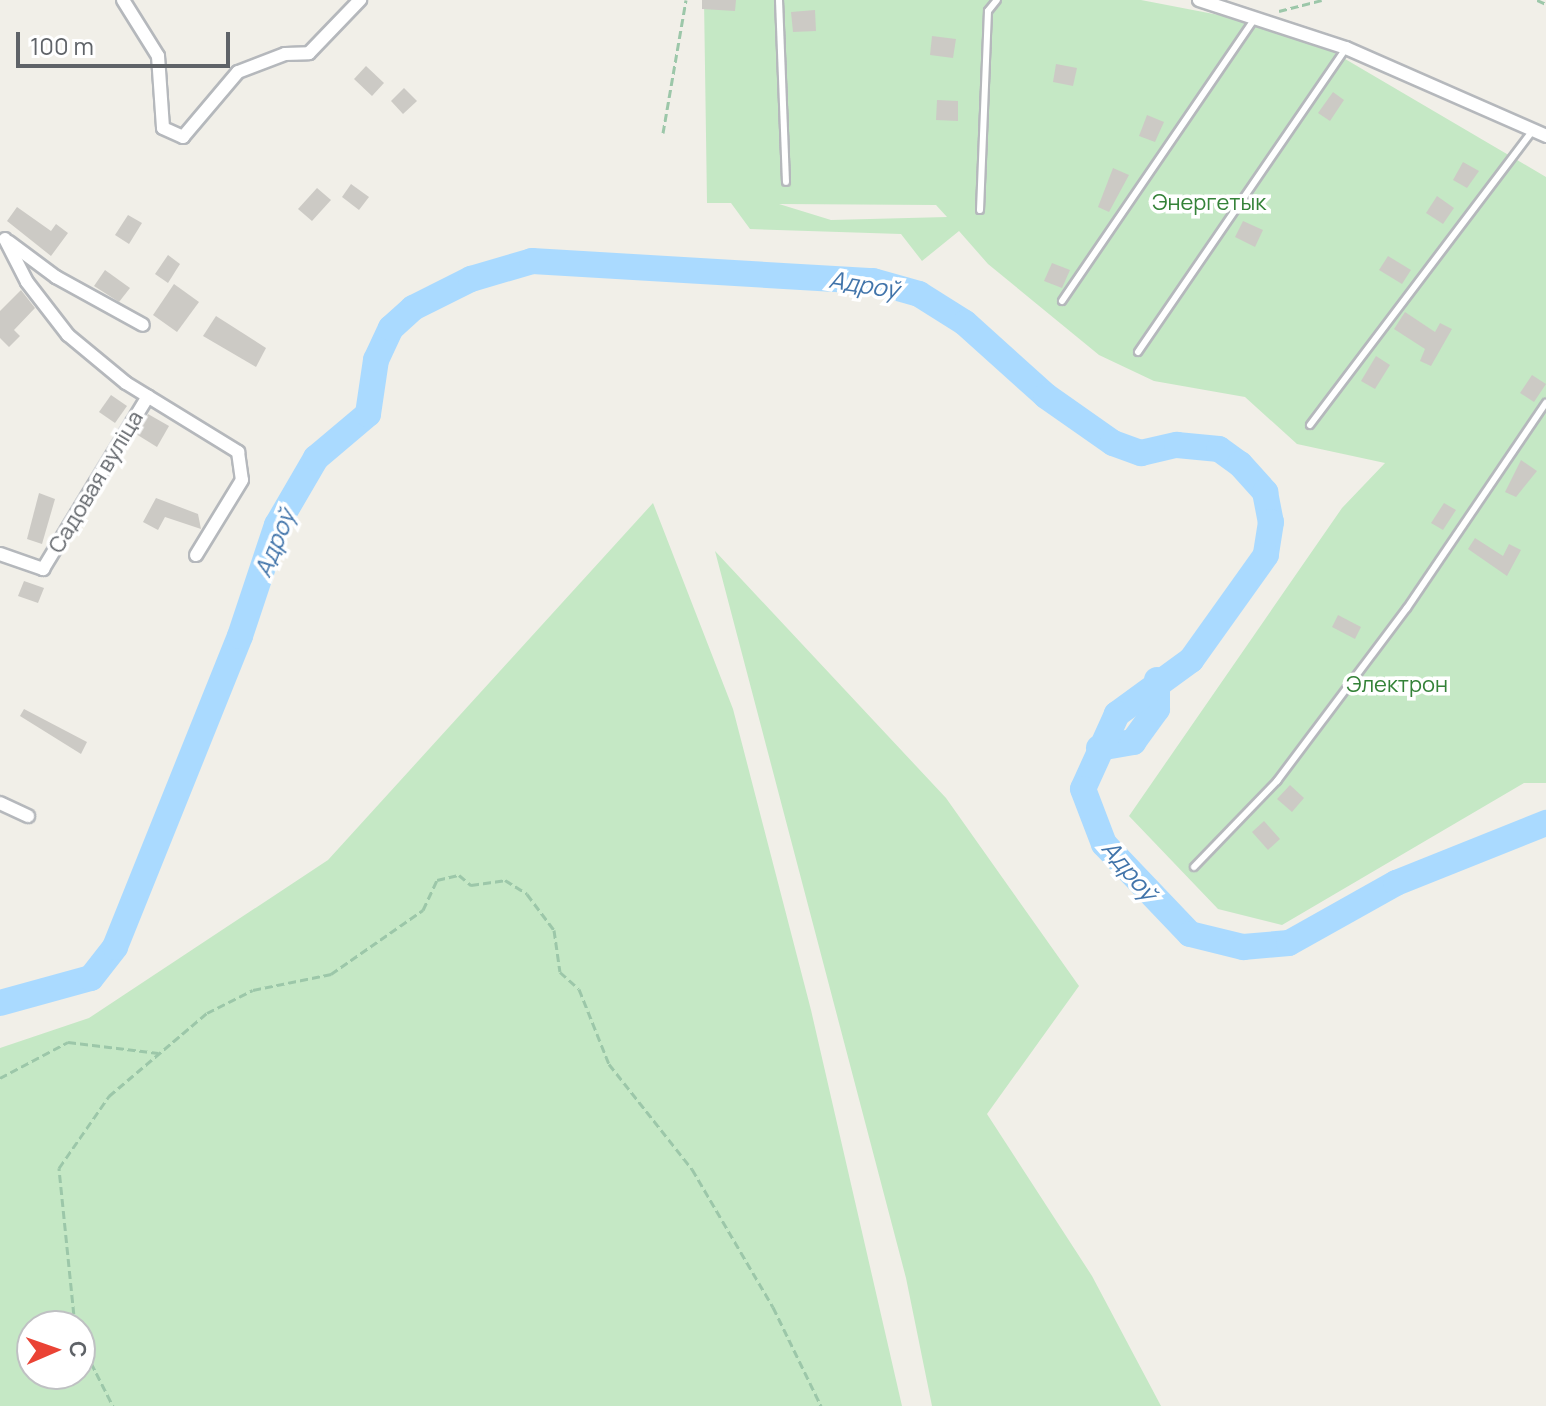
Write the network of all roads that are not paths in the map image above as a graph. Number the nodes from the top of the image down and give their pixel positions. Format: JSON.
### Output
{"nodes":[{"id":1,"x":123,"y":0,"type":"edge"},
{"id":2,"x":360,"y":0,"type":"edge"},
{"id":3,"x":779,"y":0,"type":"edge"},
{"id":4,"x":997,"y":0,"type":"edge"},
{"id":5,"x":1199,"y":0,"type":"edge"},
{"id":6,"x":1256,"y":17,"type":"junction"},
{"id":7,"x":1346,"y":48,"type":"junction"},
{"id":8,"x":1533,"y":130,"type":"junction"},
{"id":9,"x":1546,"y":136,"type":"edge"},
{"id":10,"x":786,"y":182,"type":"dead end"},
{"id":11,"x":980,"y":210,"type":"dead end"},
{"id":12,"x":2,"y":237,"type":"edge"},
{"id":13,"x":1062,"y":301,"type":"dead end"},
{"id":14,"x":143,"y":325,"type":"dead end"},
{"id":15,"x":1138,"y":352,"type":"dead end"},
{"id":16,"x":148,"y":396,"type":"junction"},
{"id":17,"x":1546,"y":403,"type":"edge"},
{"id":18,"x":1310,"y":425,"type":"dead end"},
{"id":19,"x":0,"y":554,"type":"edge"},
{"id":20,"x":196,"y":555,"type":"dead end"},
{"id":21,"x":0,"y":803,"type":"edge"},
{"id":22,"x":28,"y":816,"type":"dead end"},
{"id":23,"x":1194,"y":867,"type":"dead end"}],
"edges":[{"from":1,"to":2,"type":"street"},
{"from":3,"to":10,"type":"lane"},
{"from":4,"to":11,"type":"lane"},
{"from":5,"to":6,"type":"street"},
{"from":6,"to":7,"type":"street"},
{"from":6,"to":13,"type":"lane"},
{"from":7,"to":8,"type":"street"},
{"from":7,"to":15,"type":"lane"},
{"from":8,"to":9,"type":"street"},
{"from":8,"to":18,"type":"lane"},
{"from":12,"to":14,"type":"street"},
{"from":12,"to":16,"type":"street"},
{"from":16,"to":19,"type":"street","name":"Садовая вуліца"},
{"from":16,"to":20,"type":"street"},
{"from":17,"to":23,"type":"lane"},
{"from":21,"to":22,"type":"street"}]}
